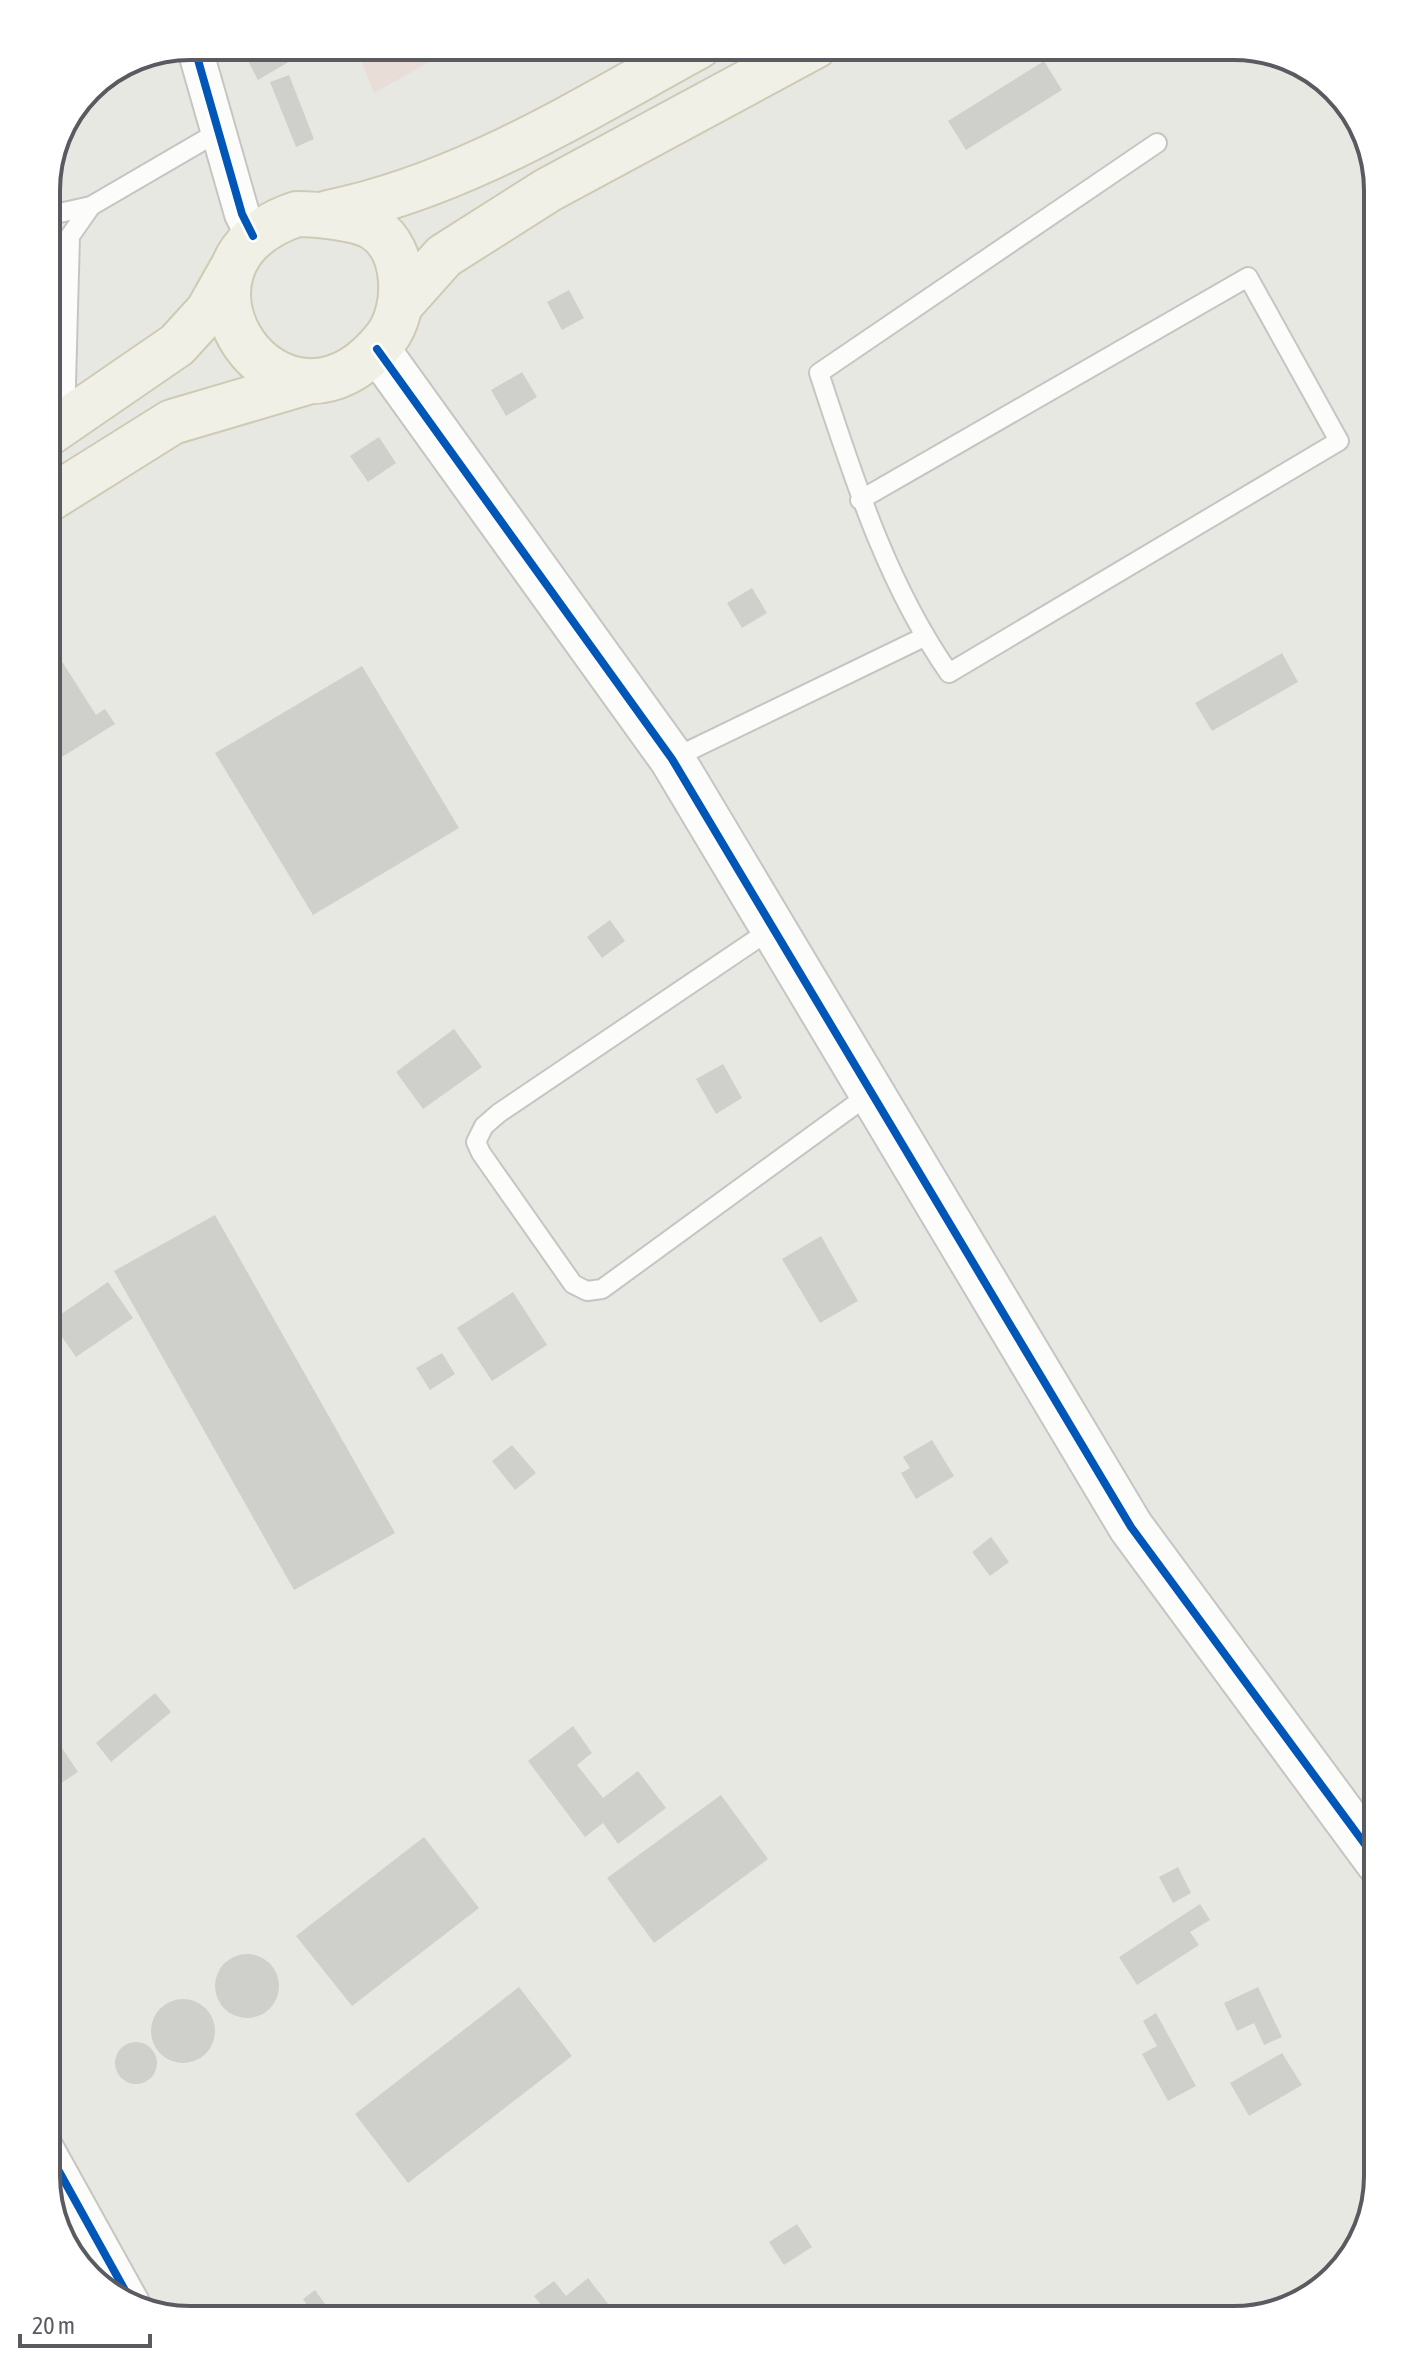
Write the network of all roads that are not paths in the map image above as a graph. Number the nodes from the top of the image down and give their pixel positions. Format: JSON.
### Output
{"nodes":[{"id":1,"x":198,"y":60,"type":"edge"},
{"id":2,"x":673,"y":60,"type":"edge"},
{"id":3,"x":789,"y":60,"type":"edge"},
{"id":4,"x":218,"y":132,"type":"junction"},
{"id":5,"x":1157,"y":143,"type":"dead end"},
{"id":6,"x":91,"y":206,"type":"junction"},
{"id":7,"x":60,"y":213,"type":"edge"},
{"id":8,"x":322,"y":214,"type":"junction"},
{"id":9,"x":245,"y":247,"type":"junction"},
{"id":10,"x":402,"y":303,"type":"junction"},
{"id":11,"x":377,"y":349,"type":"junction"},
{"id":12,"x":60,"y":365,"type":"edge"},
{"id":13,"x":304,"y":383,"type":"junction"},
{"id":14,"x":60,"y":426,"type":"edge"},
{"id":15,"x":60,"y":492,"type":"edge"},
{"id":16,"x":860,"y":500,"type":"junction"},
{"id":17,"x":924,"y":637,"type":"junction"},
{"id":18,"x":672,"y":759,"type":"junction"},
{"id":19,"x":773,"y":928,"type":"junction"},
{"id":20,"x":871,"y":1093,"type":"junction"},
{"id":21,"x":1364,"y":1843,"type":"edge"},
{"id":22,"x":60,"y":2173,"type":"edge"},
{"id":23,"x":123,"y":2287,"type":"edge"}],
"edges":[{"from":1,"to":4,"type":"street"},
{"from":2,"to":8,"type":"main road"},
{"from":3,"to":10,"type":"main road"},
{"from":4,"to":6,"type":"lane"},
{"from":4,"to":9,"type":"street"},
{"from":5,"to":16,"type":"lane"},
{"from":6,"to":7,"type":"lane"},
{"from":6,"to":12,"type":"lane"},
{"from":8,"to":9,"type":"main road"},
{"from":8,"to":10,"type":"main road"},
{"from":9,"to":13,"type":"main road"},
{"from":9,"to":14,"type":"main road"},
{"from":10,"to":11,"type":"main road"},
{"from":11,"to":13,"type":"main road"},
{"from":11,"to":18,"type":"street"},
{"from":13,"to":15,"type":"main road"},
{"from":16,"to":17,"type":"lane"},
{"from":16,"to":17,"type":"lane"},
{"from":17,"to":18,"type":"lane"},
{"from":18,"to":19,"type":"street"},
{"from":19,"to":20,"type":"street"},
{"from":19,"to":20,"type":"lane"},
{"from":20,"to":21,"type":"street"},
{"from":22,"to":23,"type":"street"}]}
